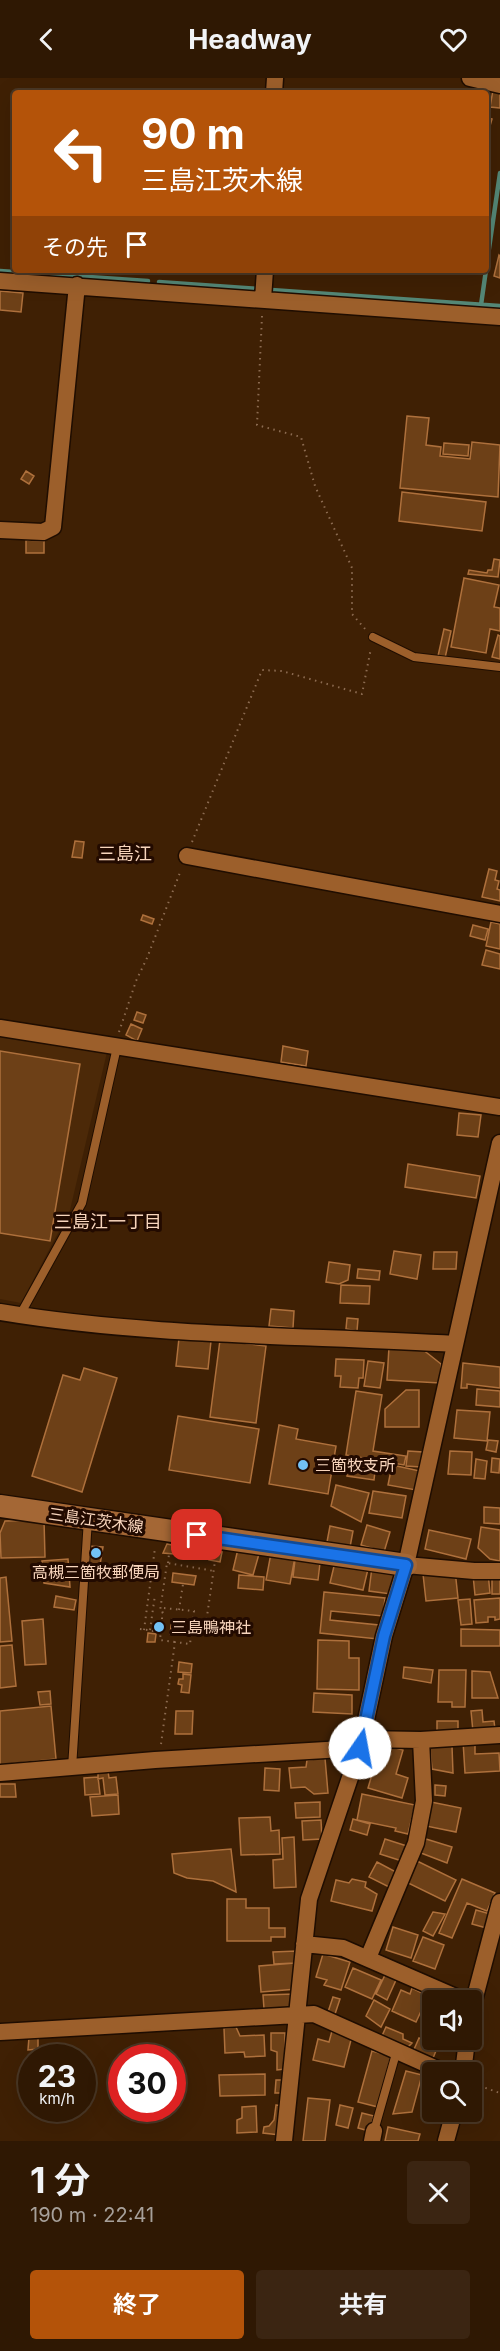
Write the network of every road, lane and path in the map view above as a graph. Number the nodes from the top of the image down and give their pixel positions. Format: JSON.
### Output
{"nodes":[{"id":1,"x":470,"y":78,"type":"edge"},
{"id":2,"x":500,"y":85,"type":"edge"},
{"id":3,"x":265,"y":273,"type":"edge"},
{"id":4,"x":0,"y":281,"type":"edge"},
{"id":5,"x":77,"y":285,"type":"junction"},
{"id":6,"x":263,"y":299,"type":"junction"},
{"id":7,"x":500,"y":317,"type":"edge"},
{"id":8,"x":0,"y":530,"type":"edge"},
{"id":9,"x":373,"y":637,"type":"junction"},
{"id":10,"x":500,"y":667,"type":"edge"},
{"id":11,"x":187,"y":856,"type":"junction"},
{"id":12,"x":500,"y":914,"type":"edge"},
{"id":13,"x":0,"y":1028,"type":"edge"},
{"id":14,"x":117,"y":1047,"type":"junction"},
{"id":15,"x":500,"y":1107,"type":"edge"},
{"id":16,"x":500,"y":1143,"type":"edge"},
{"id":17,"x":0,"y":1312,"type":"edge"},
{"id":18,"x":20,"y":1316,"type":"junction"},
{"id":19,"x":455,"y":1344,"type":"junction"},
{"id":20,"x":0,"y":1506,"type":"edge"},
{"id":21,"x":88,"y":1519,"type":"junction"},
{"id":22,"x":151,"y":1528,"type":"junction"},
{"id":23,"x":169,"y":1554,"type":"dead end"},
{"id":24,"x":215,"y":1561,"type":"dead end"},
{"id":25,"x":168,"y":1563,"type":"junction"},
{"id":26,"x":406,"y":1565,"type":"junction"},
{"id":27,"x":213,"y":1571,"type":"junction"},
{"id":28,"x":500,"y":1571,"type":"edge"},
{"id":29,"x":183,"y":1584,"type":"dead end"},
{"id":30,"x":155,"y":1595,"type":"dead end"},
{"id":31,"x":179,"y":1610,"type":"junction"},
{"id":32,"x":163,"y":1613,"type":"junction"},
{"id":33,"x":192,"y":1628,"type":"junction"},
{"id":34,"x":140,"y":1629,"type":"dead end"},
{"id":35,"x":144,"y":1630,"type":"junction"},
{"id":36,"x":150,"y":1630,"type":"junction"},
{"id":37,"x":160,"y":1632,"type":"junction"},
{"id":38,"x":175,"y":1642,"type":"junction"},
{"id":39,"x":500,"y":1735,"type":"edge"},
{"id":40,"x":421,"y":1740,"type":"junction"},
{"id":41,"x":361,"y":1744,"type":"junction"},
{"id":42,"x":155,"y":1760,"type":"junction"},
{"id":43,"x":72,"y":1768,"type":"junction"},
{"id":44,"x":0,"y":1773,"type":"edge"},
{"id":45,"x":500,"y":1902,"type":"edge"},
{"id":46,"x":304,"y":1944,"type":"junction"},
{"id":47,"x":368,"y":1958,"type":"junction"},
{"id":48,"x":437,"y":1990,"type":"edge"},
{"id":49,"x":474,"y":1990,"type":"edge"},
{"id":50,"x":297,"y":2016,"type":"junction"},
{"id":51,"x":0,"y":2032,"type":"edge"},
{"id":52,"x":397,"y":2050,"type":"junction"},
{"id":53,"x":423,"y":2062,"type":"edge"},
{"id":54,"x":482,"y":2087,"type":"edge"},
{"id":55,"x":500,"y":2093,"type":"edge"},
{"id":56,"x":451,"y":2122,"type":"edge"},
{"id":57,"x":373,"y":2136,"type":"edge"},
{"id":58,"x":284,"y":2141,"type":"edge"},
{"id":59,"x":446,"y":2141,"type":"edge"}],
"edges":[{"from":1,"to":2,"type":"street"},
{"from":3,"to":6,"type":"street"},
{"from":4,"to":5,"type":"street"},
{"from":5,"to":6,"type":"street"},
{"from":5,"to":8,"type":"street"},
{"from":6,"to":7,"type":"street"},
{"from":6,"to":9,"type":"path"},
{"from":9,"to":10,"type":"lane"},
{"from":9,"to":11,"type":"path"},
{"from":11,"to":12,"type":"street"},
{"from":11,"to":14,"type":"path"},
{"from":13,"to":14,"type":"street"},
{"from":14,"to":15,"type":"street"},
{"from":14,"to":18,"type":"lane"},
{"from":16,"to":19,"type":"street"},
{"from":17,"to":18,"type":"street"},
{"from":18,"to":19,"type":"street"},
{"from":19,"to":26,"type":"street"},
{"from":20,"to":21,"type":"main road","name":"三島江茨木線"},
{"from":21,"to":22,"type":"main road","name":"三島江茨木線"},
{"from":21,"to":43,"type":"lane"},
{"from":22,"to":26,"type":"main road","name":"三島江茨木線"},
{"from":22,"to":35,"type":"path"},
{"from":23,"to":25,"type":"path"},
{"from":24,"to":27,"type":"path"},
{"from":25,"to":27,"type":"path"},
{"from":25,"to":32,"type":"path"},
{"from":26,"to":28,"type":"street"},
{"from":26,"to":41,"type":"street"},
{"from":27,"to":33,"type":"path"},
{"from":29,"to":31,"type":"path"},
{"from":30,"to":36,"type":"path"},
{"from":31,"to":32,"type":"path"},
{"from":31,"to":33,"type":"path"},
{"from":32,"to":37,"type":"path"},
{"from":33,"to":38,"type":"path"},
{"from":34,"to":35,"type":"path"},
{"from":35,"to":36,"type":"path"},
{"from":36,"to":37,"type":"path"},
{"from":37,"to":38,"type":"path"},
{"from":38,"to":42,"type":"path"},
{"from":39,"to":40,"type":"street"},
{"from":40,"to":41,"type":"street"},
{"from":40,"to":47,"type":"street"},
{"from":41,"to":42,"type":"street"},
{"from":41,"to":46,"type":"street"},
{"from":42,"to":43,"type":"street"},
{"from":43,"to":44,"type":"street"},
{"from":45,"to":49,"type":"street"},
{"from":46,"to":47,"type":"street"},
{"from":46,"to":50,"type":"street"},
{"from":47,"to":48,"type":"street"},
{"from":50,"to":51,"type":"street"},
{"from":50,"to":52,"type":"street"},
{"from":50,"to":58,"type":"street"},
{"from":52,"to":53,"type":"street"},
{"from":52,"to":57,"type":"lane"},
{"from":54,"to":55,"type":"path"},
{"from":56,"to":59,"type":"street"}]}
